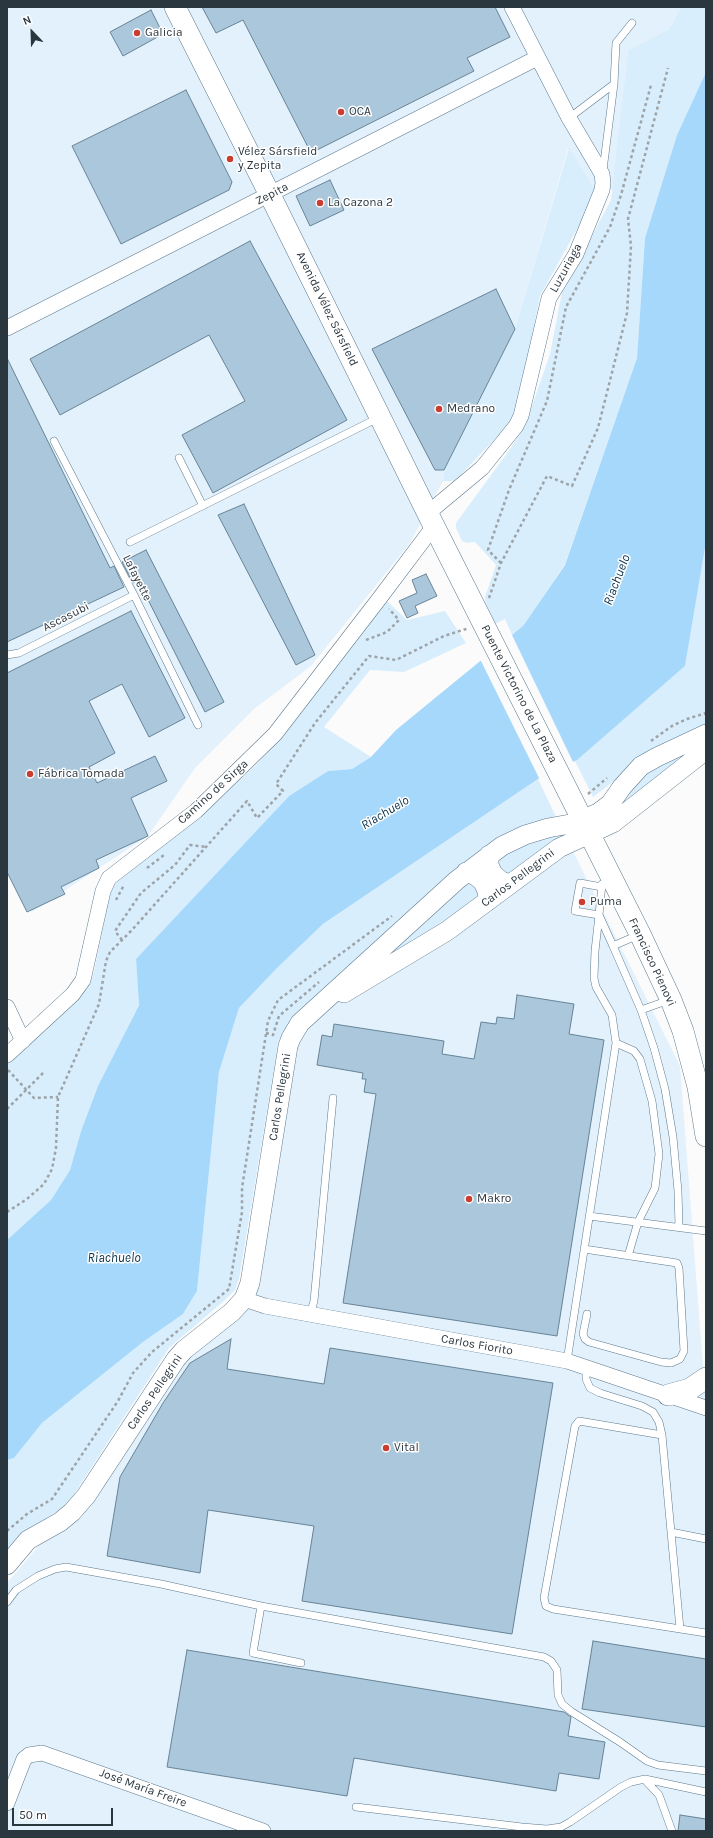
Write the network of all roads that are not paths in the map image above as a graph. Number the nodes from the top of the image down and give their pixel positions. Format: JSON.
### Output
{"nodes":[{"id":1,"x":175,"y":7,"type":"edge"},
{"id":2,"x":512,"y":7,"type":"edge"},
{"id":3,"x":632,"y":23,"type":"dead end"},
{"id":4,"x":537,"y":58,"type":"junction"},
{"id":5,"x":614,"y":84,"type":"junction"},
{"id":6,"x":569,"y":118,"type":"junction"},
{"id":7,"x":602,"y":174,"type":"junction"},
{"id":8,"x":270,"y":195,"type":"junction"},
{"id":9,"x":7,"y":328,"type":"edge"},
{"id":10,"x":380,"y":417,"type":"junction"},
{"id":11,"x":54,"y":441,"type":"dead end"},
{"id":12,"x":179,"y":458,"type":"dead end"},
{"id":13,"x":203,"y":506,"type":"junction"},
{"id":14,"x":431,"y":520,"type":"junction"},
{"id":15,"x":130,"y":542,"type":"dead end"},
{"id":16,"x":134,"y":595,"type":"junction"},
{"id":17,"x":483,"y":606,"type":"joint"},
{"id":18,"x":7,"y":655,"type":"edge"},
{"id":19,"x":198,"y":725,"type":"dead end"},
{"id":20,"x":706,"y":734,"type":"edge"},
{"id":21,"x":706,"y":750,"type":"edge"},
{"id":22,"x":647,"y":763,"type":"junction"},
{"id":23,"x":561,"y":776,"type":"joint"},
{"id":24,"x":660,"y":784,"type":"junction"},
{"id":25,"x":583,"y":819,"type":"junction"},
{"id":26,"x":489,"y":855,"type":"junction"},
{"id":27,"x":604,"y":862,"type":"junction"},
{"id":28,"x":466,"y":872,"type":"junction"},
{"id":29,"x":510,"y":884,"type":"junction"},
{"id":30,"x":602,"y":887,"type":"junction"},
{"id":31,"x":488,"y":901,"type":"junction"},
{"id":32,"x":599,"y":915,"type":"junction"},
{"id":33,"x":640,"y":934,"type":"junction"},
{"id":34,"x":613,"y":946,"type":"junction"},
{"id":35,"x":671,"y":1000,"type":"junction"},
{"id":36,"x":7,"y":1007,"type":"edge"},
{"id":37,"x":640,"y":1010,"type":"junction"},
{"id":38,"x":306,"y":1016,"type":"junction"},
{"id":39,"x":23,"y":1041,"type":"junction"},
{"id":40,"x":616,"y":1043,"type":"junction"},
{"id":41,"x":10,"y":1060,"type":"edge"},
{"id":42,"x":334,"y":1098,"type":"dead end"},
{"id":43,"x":706,"y":1136,"type":"edge"},
{"id":44,"x":589,"y":1216,"type":"junction"},
{"id":45,"x":638,"y":1222,"type":"junction"},
{"id":46,"x":679,"y":1227,"type":"junction"},
{"id":47,"x":706,"y":1231,"type":"edge"},
{"id":48,"x":584,"y":1249,"type":"junction"},
{"id":49,"x":628,"y":1256,"type":"junction"},
{"id":50,"x":244,"y":1299,"type":"junction"},
{"id":51,"x":587,"y":1314,"type":"dead end"},
{"id":52,"x":310,"y":1315,"type":"junction"},
{"id":53,"x":567,"y":1361,"type":"junction"},
{"id":54,"x":586,"y":1367,"type":"junction"},
{"id":55,"x":706,"y":1378,"type":"edge"},
{"id":56,"x":668,"y":1394,"type":"junction"},
{"id":57,"x":706,"y":1408,"type":"edge"},
{"id":58,"x":662,"y":1435,"type":"junction"},
{"id":59,"x":671,"y":1532,"type":"junction"},
{"id":60,"x":706,"y":1539,"type":"edge"},
{"id":61,"x":7,"y":1565,"type":"edge"},
{"id":62,"x":7,"y":1602,"type":"edge"},
{"id":63,"x":261,"y":1606,"type":"junction"},
{"id":64,"x":680,"y":1629,"type":"junction"},
{"id":65,"x":706,"y":1634,"type":"edge"},
{"id":66,"x":301,"y":1663,"type":"dead end"},
{"id":67,"x":706,"y":1771,"type":"edge"},
{"id":68,"x":645,"y":1779,"type":"junction"},
{"id":69,"x":706,"y":1792,"type":"edge"},
{"id":70,"x":7,"y":1802,"type":"edge"},
{"id":71,"x":356,"y":1807,"type":"dead end"},
{"id":72,"x":263,"y":1831,"type":"edge"},
{"id":73,"x":672,"y":1831,"type":"edge"}],
"edges":[{"from":1,"to":8,"type":"main road","name":"Avenida Vélez Sársfield"},
{"from":2,"to":4,"type":"street"},
{"from":3,"to":5,"type":"lane"},
{"from":4,"to":6,"type":"street"},
{"from":4,"to":8,"type":"street","name":"Zepita"},
{"from":5,"to":6,"type":"lane"},
{"from":5,"to":7,"type":"lane"},
{"from":6,"to":7,"type":"street"},
{"from":7,"to":14,"type":"street","name":"Luzuriaga"},
{"from":8,"to":9,"type":"street","name":"Zepita"},
{"from":8,"to":10,"type":"main road","name":"Avenida Vélez Sársfield"},
{"from":10,"to":13,"type":"lane"},
{"from":10,"to":14,"type":"main road","name":"Avenida Vélez Sársfield"},
{"from":11,"to":16,"type":"lane","name":"Lafayette"},
{"from":12,"to":13,"type":"lane"},
{"from":13,"to":15,"type":"lane"},
{"from":14,"to":17,"type":"main road","name":"Avenida Vélez Sársfield"},
{"from":14,"to":39,"type":"street","name":"Camino de Sirga"},
{"from":16,"to":18,"type":"lane","name":"Ascasubi"},
{"from":16,"to":19,"type":"lane","name":"Lafayette"},
{"from":17,"to":23,"type":"main road","name":"Puente Victorino de La Plaza"},
{"from":20,"to":22,"type":"street","name":"Carlos Pellegrini"},
{"from":21,"to":24,"type":"street","name":"Carlos Pellegrini"},
{"from":22,"to":24,"type":"street"},
{"from":22,"to":25,"type":"street","name":"Carlos Pellegrini"},
{"from":23,"to":25,"type":"main road","name":"Francisco Pienovi"},
{"from":24,"to":25,"type":"street","name":"Carlos Pellegrini"},
{"from":25,"to":26,"type":"street","name":"Carlos Pellegrini"},
{"from":25,"to":27,"type":"main road","name":"Francisco Pienovi"},
{"from":25,"to":29,"type":"street","name":"Carlos Pellegrini"},
{"from":26,"to":28,"type":"street","name":"Carlos Pellegrini"},
{"from":26,"to":29,"type":"street"},
{"from":27,"to":30,"type":"lane"},
{"from":27,"to":33,"type":"main road","name":"Francisco Pienovi"},
{"from":28,"to":31,"type":"street"},
{"from":28,"to":38,"type":"street","name":"Carlos Pellegrini"},
{"from":29,"to":31,"type":"street","name":"Carlos Pellegrini"},
{"from":30,"to":32,"type":"lane"},
{"from":30,"to":32,"type":"lane"},
{"from":31,"to":38,"type":"street","name":"Carlos Pellegrini"},
{"from":32,"to":34,"type":"lane"},
{"from":32,"to":40,"type":"lane"},
{"from":33,"to":34,"type":"lane"},
{"from":33,"to":35,"type":"main road","name":"Francisco Pienovi"},
{"from":34,"to":37,"type":"lane"},
{"from":35,"to":37,"type":"lane"},
{"from":35,"to":43,"type":"main road","name":"Francisco Pienovi"},
{"from":36,"to":39,"type":"street"},
{"from":37,"to":46,"type":"lane"},
{"from":38,"to":50,"type":"street","name":"Carlos Pellegrini"},
{"from":39,"to":41,"type":"street","name":"Camino de Sirga"},
{"from":40,"to":44,"type":"lane"},
{"from":40,"to":45,"type":"lane"},
{"from":42,"to":52,"type":"lane"},
{"from":44,"to":45,"type":"lane"},
{"from":44,"to":48,"type":"lane"},
{"from":45,"to":46,"type":"lane"},
{"from":45,"to":49,"type":"lane"},
{"from":46,"to":47,"type":"lane"},
{"from":48,"to":49,"type":"lane"},
{"from":48,"to":53,"type":"lane"},
{"from":49,"to":51,"type":"lane"},
{"from":50,"to":52,"type":"street","name":"Carlos Fiorito"},
{"from":50,"to":61,"type":"street","name":"Carlos Pellegrini"},
{"from":52,"to":53,"type":"street","name":"Carlos Fiorito"},
{"from":53,"to":54,"type":"street","name":"Carlos Fiorito"},
{"from":54,"to":56,"type":"street","name":"Carlos Fiorito"},
{"from":54,"to":58,"type":"lane"},
{"from":55,"to":56,"type":"main road"},
{"from":56,"to":57,"type":"street","name":"Carlos Fiorito"},
{"from":58,"to":59,"type":"lane"},
{"from":58,"to":64,"type":"lane"},
{"from":59,"to":60,"type":"lane"},
{"from":59,"to":64,"type":"lane"},
{"from":62,"to":63,"type":"lane"},
{"from":63,"to":66,"type":"lane"},
{"from":63,"to":67,"type":"lane"},
{"from":64,"to":65,"type":"lane"},
{"from":68,"to":69,"type":"lane"},
{"from":68,"to":71,"type":"lane"},
{"from":68,"to":73,"type":"lane"},
{"from":70,"to":72,"type":"street","name":"José María Freire"}]}
